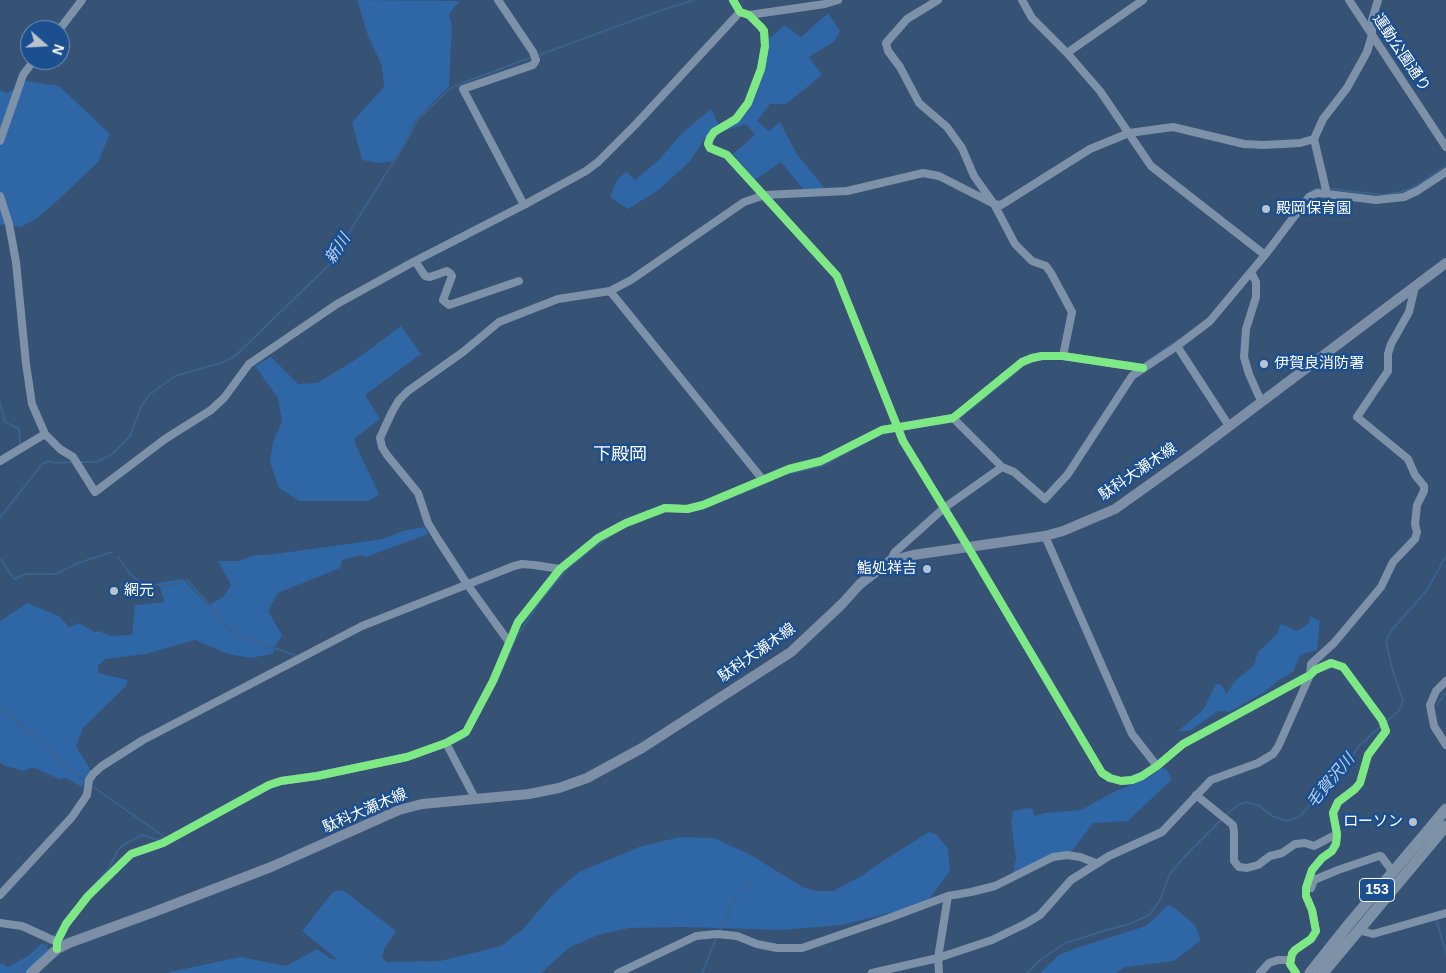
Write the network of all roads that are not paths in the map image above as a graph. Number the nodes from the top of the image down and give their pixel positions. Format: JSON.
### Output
{"nodes":[{"id":1,"x":82,"y":0,"type":"edge"},
{"id":2,"x":498,"y":0,"type":"edge"},
{"id":3,"x":733,"y":0,"type":"edge"},
{"id":4,"x":838,"y":0,"type":"edge"},
{"id":5,"x":938,"y":0,"type":"edge"},
{"id":6,"x":1022,"y":0,"type":"edge"},
{"id":7,"x":1143,"y":0,"type":"edge"},
{"id":8,"x":1349,"y":0,"type":"edge"},
{"id":9,"x":1378,"y":0,"type":"edge"},
{"id":10,"x":740,"y":12,"type":"junction"},
{"id":11,"x":749,"y":15,"type":"junction"},
{"id":12,"x":67,"y":20,"type":"edge"},
{"id":13,"x":1372,"y":35,"type":"junction"},
{"id":14,"x":1067,"y":53,"type":"junction"},
{"id":15,"x":27,"y":70,"type":"edge"},
{"id":16,"x":1129,"y":133,"type":"junction"},
{"id":17,"x":1314,"y":139,"type":"junction"},
{"id":18,"x":0,"y":141,"type":"edge"},
{"id":19,"x":1446,"y":147,"type":"edge"},
{"id":20,"x":1446,"y":172,"type":"edge"},
{"id":21,"x":1327,"y":194,"type":"junction"},
{"id":22,"x":765,"y":195,"type":"junction"},
{"id":23,"x":0,"y":196,"type":"edge"},
{"id":24,"x":994,"y":204,"type":"junction"},
{"id":25,"x":524,"y":206,"type":"junction"},
{"id":26,"x":4,"y":225,"type":"edge"},
{"id":27,"x":1265,"y":255,"type":"junction"},
{"id":28,"x":415,"y":261,"type":"junction"},
{"id":29,"x":1446,"y":262,"type":"edge"},
{"id":30,"x":1251,"y":272,"type":"junction"},
{"id":31,"x":519,"y":281,"type":"dead end"},
{"id":32,"x":1415,"y":286,"type":"junction"},
{"id":33,"x":610,"y":291,"type":"junction"},
{"id":34,"x":1177,"y":346,"type":"junction"},
{"id":35,"x":1063,"y":356,"type":"junction"},
{"id":36,"x":1143,"y":368,"type":"junction"},
{"id":37,"x":1262,"y":402,"type":"junction"},
{"id":38,"x":955,"y":420,"type":"junction"},
{"id":39,"x":1229,"y":426,"type":"junction"},
{"id":40,"x":898,"y":428,"type":"junction"},
{"id":41,"x":45,"y":434,"type":"junction"},
{"id":42,"x":0,"y":461,"type":"edge"},
{"id":43,"x":1002,"y":467,"type":"junction"},
{"id":44,"x":763,"y":480,"type":"junction"},
{"id":45,"x":944,"y":508,"type":"junction"},
{"id":46,"x":1045,"y":536,"type":"junction"},
{"id":47,"x":968,"y":547,"type":"junction"},
{"id":48,"x":890,"y":561,"type":"junction"},
{"id":49,"x":560,"y":569,"type":"junction"},
{"id":50,"x":466,"y":584,"type":"junction"},
{"id":51,"x":509,"y":642,"type":"junction"},
{"id":52,"x":1310,"y":675,"type":"junction"},
{"id":53,"x":1446,"y":680,"type":"edge"},
{"id":54,"x":446,"y":743,"type":"junction"},
{"id":55,"x":1446,"y":745,"type":"edge"},
{"id":56,"x":1157,"y":766,"type":"junction"},
{"id":57,"x":1196,"y":795,"type":"junction"},
{"id":58,"x":476,"y":800,"type":"junction"},
{"id":59,"x":1446,"y":809,"type":"edge"},
{"id":60,"x":1446,"y":826,"type":"edge"},
{"id":61,"x":1337,"y":834,"type":"junction"},
{"id":62,"x":1096,"y":864,"type":"junction"},
{"id":63,"x":1393,"y":872,"type":"junction"},
{"id":64,"x":0,"y":895,"type":"edge"},
{"id":65,"x":948,"y":896,"type":"junction"},
{"id":66,"x":1310,"y":905,"type":"junction"},
{"id":67,"x":1446,"y":913,"type":"edge"},
{"id":68,"x":0,"y":923,"type":"edge"},
{"id":69,"x":1358,"y":930,"type":"junction"},
{"id":70,"x":57,"y":946,"type":"junction"},
{"id":71,"x":938,"y":958,"type":"junction"},
{"id":72,"x":1290,"y":960,"type":"junction"},
{"id":73,"x":31,"y":973,"type":"edge"},
{"id":74,"x":618,"y":973,"type":"edge"},
{"id":75,"x":872,"y":973,"type":"edge"},
{"id":76,"x":939,"y":973,"type":"edge"},
{"id":77,"x":1260,"y":973,"type":"edge"},
{"id":78,"x":1296,"y":973,"type":"edge"},
{"id":79,"x":1310,"y":973,"type":"edge"},
{"id":80,"x":1324,"y":973,"type":"edge"}],
"edges":[{"from":1,"to":12,"type":"street"},
{"from":2,"to":25,"type":"street"},
{"from":3,"to":10,"type":"street"},
{"from":4,"to":11,"type":"street"},
{"from":5,"to":24,"type":"street"},
{"from":6,"to":14,"type":"street"},
{"from":7,"to":14,"type":"street"},
{"from":8,"to":13,"type":"street","name":"運動公園通り"},
{"from":9,"to":13,"type":"street"},
{"from":10,"to":11,"type":"street"},
{"from":10,"to":25,"type":"street"},
{"from":11,"to":22,"type":"street"},
{"from":13,"to":17,"type":"street"},
{"from":13,"to":19,"type":"street","name":"運動公園通り"},
{"from":14,"to":16,"type":"street"},
{"from":15,"to":18,"type":"street"},
{"from":16,"to":17,"type":"street"},
{"from":16,"to":24,"type":"street"},
{"from":16,"to":27,"type":"street"},
{"from":17,"to":21,"type":"street"},
{"from":20,"to":21,"type":"street"},
{"from":21,"to":27,"type":"street"},
{"from":22,"to":24,"type":"street"},
{"from":22,"to":33,"type":"street"},
{"from":22,"to":40,"type":"street"},
{"from":23,"to":26,"type":"street"},
{"from":24,"to":35,"type":"street"},
{"from":25,"to":28,"type":"street"},
{"from":26,"to":41,"type":"street"},
{"from":27,"to":30,"type":"street"},
{"from":28,"to":31,"type":"street"},
{"from":28,"to":41,"type":"street"},
{"from":29,"to":32,"type":"main road","name":"駄科大瀬木線"},
{"from":30,"to":34,"type":"street"},
{"from":30,"to":37,"type":"street"},
{"from":32,"to":37,"type":"main road","name":"駄科大瀬木線"},
{"from":32,"to":52,"type":"street"},
{"from":33,"to":44,"type":"street"},
{"from":33,"to":50,"type":"street"},
{"from":34,"to":36,"type":"street"},
{"from":34,"to":39,"type":"street"},
{"from":35,"to":36,"type":"street"},
{"from":35,"to":38,"type":"street"},
{"from":36,"to":43,"type":"street"},
{"from":37,"to":39,"type":"main road","name":"駄科大瀬木線"},
{"from":38,"to":40,"type":"street"},
{"from":38,"to":43,"type":"street"},
{"from":39,"to":46,"type":"main road","name":"駄科大瀬木線"},
{"from":40,"to":44,"type":"street"},
{"from":40,"to":45,"type":"street"},
{"from":41,"to":42,"type":"street"},
{"from":43,"to":45,"type":"street"},
{"from":44,"to":49,"type":"street"},
{"from":45,"to":47,"type":"street"},
{"from":45,"to":48,"type":"street"},
{"from":46,"to":47,"type":"main road","name":"駄科大瀬木線"},
{"from":46,"to":56,"type":"street"},
{"from":47,"to":48,"type":"main road","name":"駄科大瀬木線"},
{"from":47,"to":56,"type":"street"},
{"from":48,"to":58,"type":"main road","name":"駄科大瀬木線"},
{"from":49,"to":50,"type":"street"},
{"from":49,"to":51,"type":"street"},
{"from":50,"to":51,"type":"street"},
{"from":50,"to":64,"type":"street"},
{"from":51,"to":54,"type":"street"},
{"from":52,"to":56,"type":"street"},
{"from":52,"to":57,"type":"street"},
{"from":52,"to":61,"type":"street"},
{"from":53,"to":55,"type":"street"},
{"from":54,"to":58,"type":"street"},
{"from":54,"to":70,"type":"street"},
{"from":57,"to":61,"type":"street"},
{"from":57,"to":62,"type":"street"},
{"from":58,"to":70,"type":"main road","name":"駄科大瀬木線"},
{"from":59,"to":63,"type":"highway","number":"153"},
{"from":60,"to":69,"type":"highway","number":"153"},
{"from":61,"to":66,"type":"street"},
{"from":62,"to":65,"type":"street"},
{"from":62,"to":71,"type":"street"},
{"from":63,"to":66,"type":"street"},
{"from":63,"to":79,"type":"highway","number":"153"},
{"from":65,"to":71,"type":"street"},
{"from":65,"to":74,"type":"street"},
{"from":66,"to":72,"type":"street"},
{"from":67,"to":69,"type":"street"},
{"from":68,"to":70,"type":"street"},
{"from":69,"to":80,"type":"highway","number":"153"},
{"from":70,"to":73,"type":"main road","name":"駄科大瀬木線"},
{"from":71,"to":75,"type":"street"},
{"from":71,"to":76,"type":"street"},
{"from":72,"to":77,"type":"street"},
{"from":72,"to":78,"type":"street"}]}
